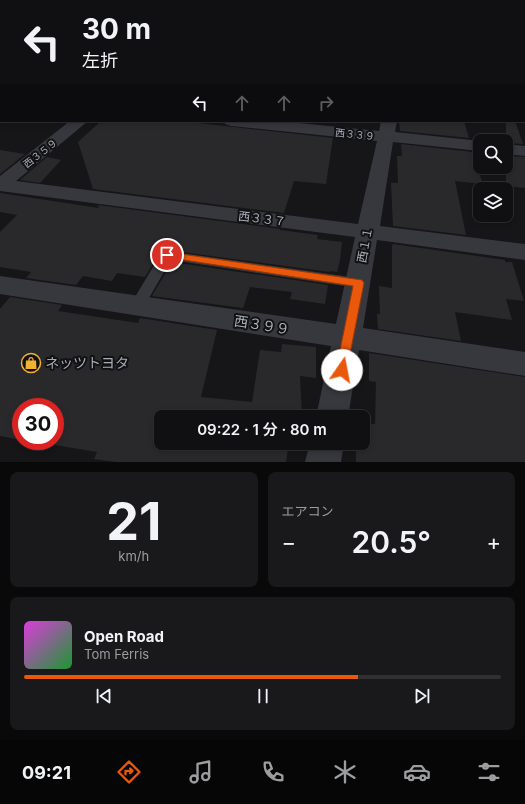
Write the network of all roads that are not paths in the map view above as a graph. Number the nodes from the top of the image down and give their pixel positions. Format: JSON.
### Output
{"nodes":[{"id":1,"x":79,"y":122,"type":"edge"},
{"id":2,"x":250,"y":122,"type":"edge"},
{"id":3,"x":387,"y":129,"type":"edge"},
{"id":4,"x":473,"y":145,"type":"edge"},
{"id":5,"x":513,"y":150,"type":"edge"},
{"id":6,"x":525,"y":151,"type":"edge"},
{"id":7,"x":0,"y":185,"type":"edge"},
{"id":8,"x":368,"y":232,"type":"junction"},
{"id":9,"x":525,"y":252,"type":"edge"},
{"id":10,"x":358,"y":283,"type":"junction"},
{"id":11,"x":0,"y":285,"type":"edge"},
{"id":12,"x":137,"y":306,"type":"junction"},
{"id":13,"x":348,"y":339,"type":"junction"},
{"id":14,"x":525,"y":364,"type":"edge"},
{"id":15,"x":333,"y":410,"type":"edge"},
{"id":16,"x":326,"y":450,"type":"edge"},
{"id":17,"x":323,"y":462,"type":"edge"}],
"edges":[{"from":1,"to":7,"type":"street","name":"西３５９"},
{"from":2,"to":3,"type":"street","name":"西３３９"},
{"from":3,"to":4,"type":"street","name":"西３３９"},
{"from":3,"to":8,"type":"street","name":"西１１"},
{"from":5,"to":6,"type":"street"},
{"from":7,"to":8,"type":"street","name":"西３３７"},
{"from":8,"to":9,"type":"street","name":"西３３７"},
{"from":8,"to":10,"type":"street","name":"西１１"},
{"from":10,"to":12,"type":"lane"},
{"from":10,"to":13,"type":"street","name":"西１１"},
{"from":11,"to":12,"type":"street","name":"西３９９"},
{"from":12,"to":13,"type":"street","name":"西３９９"},
{"from":13,"to":14,"type":"street","name":"西３９９"},
{"from":13,"to":15,"type":"street","name":"西１１"},
{"from":16,"to":17,"type":"street"}]}
